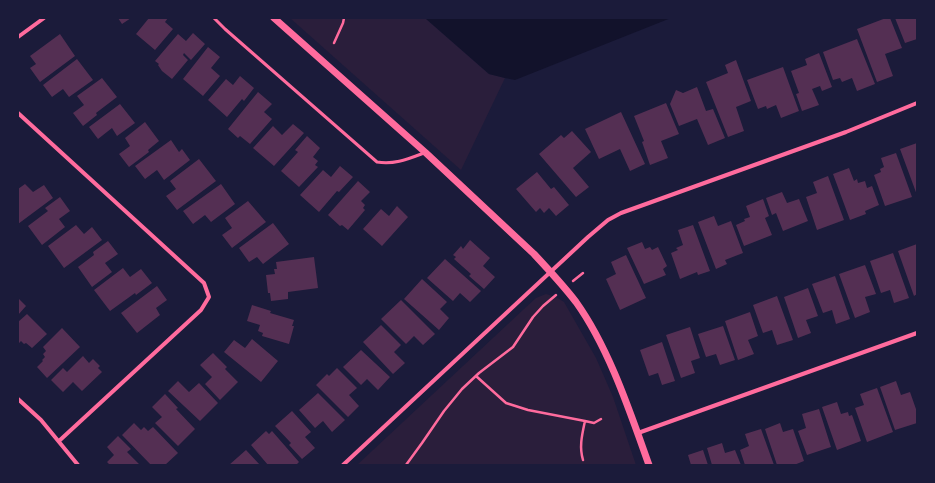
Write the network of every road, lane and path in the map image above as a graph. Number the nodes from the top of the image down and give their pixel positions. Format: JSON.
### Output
{"nodes":[{"id":1,"x":44,"y":18,"type":"edge"},
{"id":2,"x":214,"y":18,"type":"edge"},
{"id":3,"x":274,"y":18,"type":"edge"},
{"id":4,"x":344,"y":18,"type":"edge"},
{"id":5,"x":18,"y":37,"type":"edge"},
{"id":6,"x":334,"y":42,"type":"dead end"},
{"id":7,"x":917,"y":103,"type":"edge"},
{"id":8,"x":18,"y":113,"type":"edge"},
{"id":9,"x":426,"y":153,"type":"junction"},
{"id":10,"x":550,"y":272,"type":"junction"},
{"id":11,"x":583,"y":273,"type":"dead end"},
{"id":12,"x":564,"y":288,"type":"junction"},
{"id":13,"x":917,"y":333,"type":"edge"},
{"id":14,"x":476,"y":376,"type":"junction"},
{"id":15,"x":18,"y":399,"type":"edge"},
{"id":16,"x":601,"y":419,"type":"dead end"},
{"id":17,"x":585,"y":422,"type":"junction"},
{"id":18,"x":638,"y":433,"type":"junction"},
{"id":19,"x":59,"y":441,"type":"junction"},
{"id":20,"x":583,"y":460,"type":"dead end"},
{"id":21,"x":78,"y":465,"type":"edge"},
{"id":22,"x":343,"y":465,"type":"edge"},
{"id":23,"x":406,"y":465,"type":"edge"},
{"id":24,"x":649,"y":465,"type":"edge"}],
"edges":[{"from":1,"to":5,"type":"street"},
{"from":2,"to":9,"type":"lane"},
{"from":3,"to":9,"type":"street"},
{"from":4,"to":6,"type":"path"},
{"from":7,"to":10,"type":"street"},
{"from":8,"to":19,"type":"street"},
{"from":9,"to":10,"type":"street"},
{"from":10,"to":12,"type":"street"},
{"from":10,"to":22,"type":"street"},
{"from":11,"to":12,"type":"path"},
{"from":12,"to":14,"type":"path"},
{"from":12,"to":18,"type":"street"},
{"from":13,"to":18,"type":"street"},
{"from":14,"to":17,"type":"path"},
{"from":14,"to":23,"type":"path"},
{"from":15,"to":19,"type":"street"},
{"from":16,"to":17,"type":"path"},
{"from":17,"to":20,"type":"path"},
{"from":18,"to":24,"type":"street"},
{"from":19,"to":21,"type":"street"}]}
